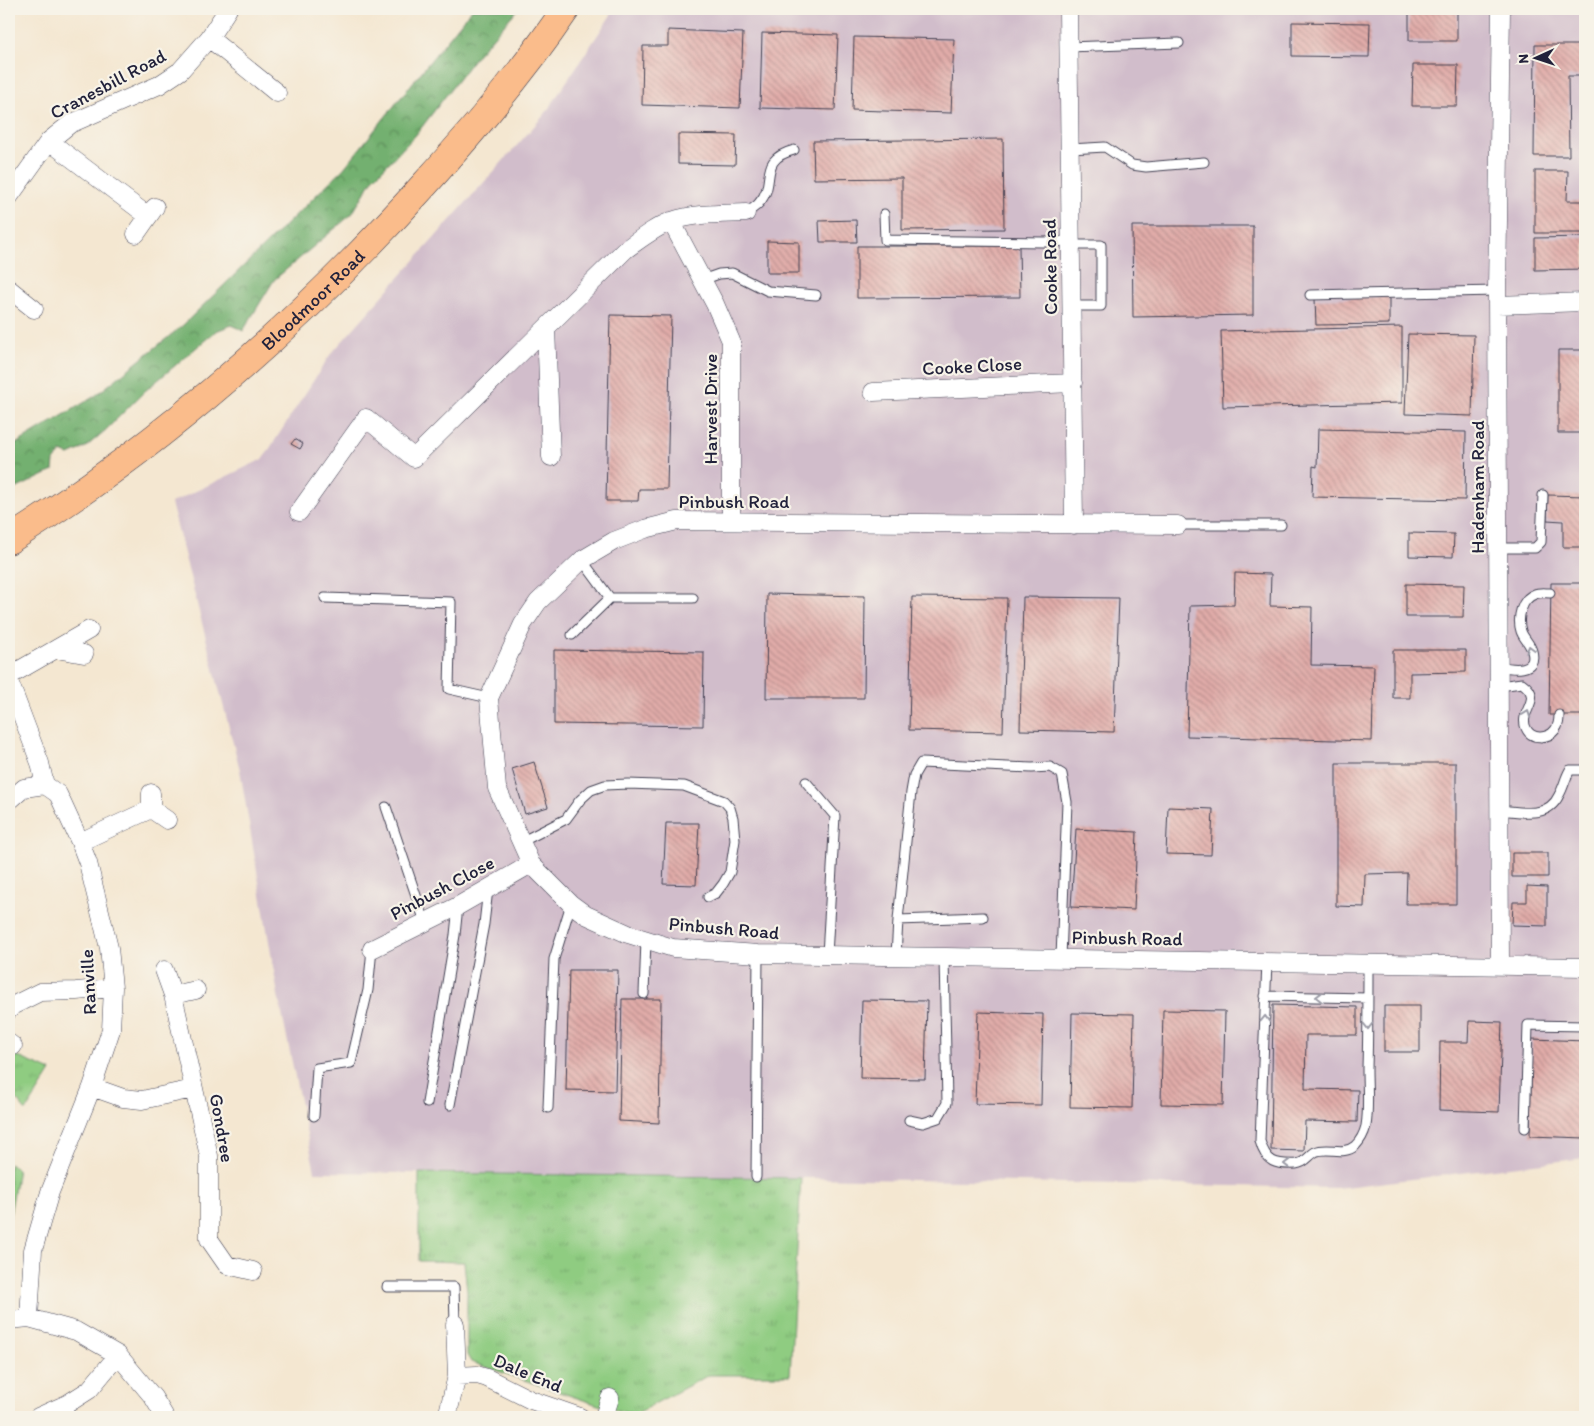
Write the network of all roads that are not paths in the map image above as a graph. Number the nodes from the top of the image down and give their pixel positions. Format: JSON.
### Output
{"nodes":[{"id":1,"x":228,"y":9,"type":"edge"},
{"id":2,"x":566,"y":9,"type":"edge"},
{"id":3,"x":1068,"y":9,"type":"edge"},
{"id":4,"x":1501,"y":9,"type":"edge"},
{"id":5,"x":209,"y":38,"type":"junction"},
{"id":6,"x":1178,"y":43,"type":"dead end"},
{"id":7,"x":1068,"y":47,"type":"junction"},
{"id":8,"x":277,"y":93,"type":"dead end"},
{"id":9,"x":49,"y":141,"type":"junction"},
{"id":10,"x":1070,"y":149,"type":"junction"},
{"id":11,"x":794,"y":150,"type":"dead end"},
{"id":12,"x":1204,"y":162,"type":"dead end"},
{"id":13,"x":9,"y":197,"type":"edge"},
{"id":14,"x":746,"y":213,"type":"joint"},
{"id":15,"x":884,"y":214,"type":"dead end"},
{"id":16,"x":671,"y":221,"type":"junction"},
{"id":17,"x":136,"y":234,"type":"dead end"},
{"id":18,"x":1071,"y":243,"type":"junction"},
{"id":19,"x":702,"y":280,"type":"junction"},
{"id":20,"x":9,"y":289,"type":"edge"},
{"id":21,"x":816,"y":295,"type":"dead end"},
{"id":22,"x":1310,"y":295,"type":"dead end"},
{"id":23,"x":1497,"y":298,"type":"junction"},
{"id":24,"x":1585,"y":302,"type":"edge"},
{"id":25,"x":1072,"y":306,"type":"junction"},
{"id":26,"x":34,"y":309,"type":"dead end"},
{"id":27,"x":546,"y":328,"type":"junction"},
{"id":28,"x":1073,"y":383,"type":"junction"},
{"id":29,"x":873,"y":392,"type":"dead end"},
{"id":30,"x":551,"y":457,"type":"dead end"},
{"id":31,"x":1543,"y":495,"type":"dead end"},
{"id":32,"x":300,"y":512,"type":"dead end"},
{"id":33,"x":731,"y":521,"type":"junction"},
{"id":34,"x":1074,"y":524,"type":"junction"},
{"id":35,"x":1178,"y":525,"type":"joint"},
{"id":36,"x":1281,"y":525,"type":"dead end"},
{"id":37,"x":9,"y":540,"type":"edge"},
{"id":38,"x":1498,"y":548,"type":"junction"},
{"id":39,"x":582,"y":560,"type":"junction"},
{"id":40,"x":1550,"y":593,"type":"dead end"},
{"id":41,"x":324,"y":598,"type":"dead end"},
{"id":42,"x":610,"y":598,"type":"junction"},
{"id":43,"x":693,"y":598,"type":"dead end"},
{"id":44,"x":90,"y":630,"type":"dead end"},
{"id":45,"x":572,"y":635,"type":"dead end"},
{"id":46,"x":56,"y":649,"type":"junction"},
{"id":47,"x":84,"y":654,"type":"dead end"},
{"id":48,"x":1499,"y":666,"type":"junction"},
{"id":49,"x":9,"y":676,"type":"edge"},
{"id":50,"x":9,"y":681,"type":"edge"},
{"id":51,"x":1499,"y":686,"type":"junction"},
{"id":52,"x":488,"y":698,"type":"junction"},
{"id":53,"x":1559,"y":715,"type":"dead end"},
{"id":54,"x":1585,"y":770,"type":"edge"},
{"id":55,"x":806,"y":782,"type":"dead end"},
{"id":56,"x":45,"y":785,"type":"junction"},
{"id":57,"x":9,"y":801,"type":"edge"},
{"id":58,"x":386,"y":807,"type":"dead end"},
{"id":59,"x":1500,"y":810,"type":"junction"},
{"id":60,"x":167,"y":820,"type":"dead end"},
{"id":61,"x":80,"y":842,"type":"junction"},
{"id":62,"x":521,"y":842,"type":"junction"},
{"id":63,"x":531,"y":864,"type":"junction"},
{"id":64,"x":488,"y":888,"type":"junction"},
{"id":65,"x":708,"y":897,"type":"dead end"},
{"id":66,"x":571,"y":904,"type":"junction"},
{"id":67,"x":458,"y":906,"type":"junction"},
{"id":68,"x":983,"y":917,"type":"dead end"},
{"id":69,"x":898,"y":920,"type":"junction"},
{"id":70,"x":425,"y":922,"type":"junction"},
{"id":71,"x":646,"y":940,"type":"junction"},
{"id":72,"x":372,"y":949,"type":"joint"},
{"id":73,"x":758,"y":954,"type":"junction"},
{"id":74,"x":827,"y":955,"type":"junction"},
{"id":75,"x":896,"y":956,"type":"junction"},
{"id":76,"x":944,"y":957,"type":"junction"},
{"id":77,"x":1061,"y":958,"type":"junction"},
{"id":78,"x":1266,"y":961,"type":"junction"},
{"id":79,"x":1368,"y":963,"type":"junction"},
{"id":80,"x":1500,"y":965,"type":"junction"},
{"id":81,"x":1585,"y":967,"type":"edge"},
{"id":82,"x":164,"y":970,"type":"dead end"},
{"id":83,"x":113,"y":988,"type":"junction"},
{"id":84,"x":196,"y":990,"type":"dead end"},
{"id":85,"x":644,"y":994,"type":"dead end"},
{"id":86,"x":173,"y":995,"type":"junction"},
{"id":87,"x":1265,"y":996,"type":"junction"},
{"id":88,"x":1368,"y":998,"type":"junction"},
{"id":89,"x":9,"y":1010,"type":"edge"},
{"id":90,"x":1585,"y":1026,"type":"edge"},
{"id":91,"x":92,"y":1086,"type":"junction"},
{"id":92,"x":193,"y":1089,"type":"junction"},
{"id":93,"x":427,"y":1103,"type":"dead end"},
{"id":94,"x":450,"y":1105,"type":"dead end"},
{"id":95,"x":548,"y":1108,"type":"dead end"},
{"id":96,"x":314,"y":1116,"type":"dead end"},
{"id":97,"x":909,"y":1120,"type":"dead end"},
{"id":98,"x":1526,"y":1128,"type":"dead end"},
{"id":99,"x":756,"y":1177,"type":"dead end"},
{"id":100,"x":253,"y":1271,"type":"dead end"},
{"id":101,"x":387,"y":1288,"type":"dead end"},
{"id":102,"x":29,"y":1318,"type":"junction"},
{"id":103,"x":9,"y":1320,"type":"edge"},
{"id":104,"x":455,"y":1324,"type":"joint"},
{"id":105,"x":118,"y":1355,"type":"junction"},
{"id":106,"x":457,"y":1376,"type":"junction"},
{"id":107,"x":610,"y":1398,"type":"dead end"},
{"id":108,"x":47,"y":1415,"type":"edge"},
{"id":109,"x":165,"y":1417,"type":"edge"},
{"id":110,"x":447,"y":1417,"type":"edge"},
{"id":111,"x":580,"y":1417,"type":"edge"},
{"id":112,"x":604,"y":1417,"type":"edge"}],
"edges":[{"from":1,"to":5,"type":"street","name":"Cranesbill Road"},
{"from":2,"to":37,"type":"highway","name":"Bloodmoor Road"},
{"from":3,"to":7,"type":"street","name":"Cooke Road"},
{"from":4,"to":23,"type":"street","name":"Hadenham Road"},
{"from":5,"to":8,"type":"street"},
{"from":5,"to":9,"type":"street","name":"Cranesbill Road"},
{"from":6,"to":7,"type":"lane"},
{"from":7,"to":10,"type":"street","name":"Cooke Road"},
{"from":9,"to":13,"type":"street","name":"Cranesbill Road"},
{"from":9,"to":17,"type":"street"},
{"from":10,"to":12,"type":"lane"},
{"from":10,"to":18,"type":"street","name":"Cooke Road"},
{"from":11,"to":14,"type":"lane"},
{"from":14,"to":16,"type":"street"},
{"from":15,"to":18,"type":"lane"},
{"from":16,"to":19,"type":"street","name":"Harvest Drive"},
{"from":16,"to":27,"type":"street"},
{"from":18,"to":25,"type":"street","name":"Cooke Road"},
{"from":18,"to":25,"type":"lane"},
{"from":19,"to":21,"type":"lane"},
{"from":19,"to":33,"type":"street","name":"Harvest Drive"},
{"from":20,"to":26,"type":"street"},
{"from":22,"to":23,"type":"lane"},
{"from":23,"to":24,"type":"street"},
{"from":23,"to":38,"type":"street","name":"Hadenham Road"},
{"from":25,"to":28,"type":"street","name":"Cooke Road"},
{"from":27,"to":30,"type":"street"},
{"from":27,"to":32,"type":"street"},
{"from":28,"to":29,"type":"street","name":"Cooke Close"},
{"from":28,"to":34,"type":"street","name":"Cooke Road"},
{"from":31,"to":38,"type":"lane"},
{"from":33,"to":34,"type":"street","name":"Pinbush Road"},
{"from":33,"to":39,"type":"street","name":"Pinbush Road"},
{"from":34,"to":35,"type":"street","name":"Pinbush Road"},
{"from":35,"to":36,"type":"lane"},
{"from":38,"to":48,"type":"street","name":"Hadenham Road"},
{"from":39,"to":42,"type":"lane"},
{"from":39,"to":52,"type":"street","name":"Pinbush Road"},
{"from":48,"to":40,"type":"lane","one_way":true},
{"from":41,"to":52,"type":"lane"},
{"from":42,"to":43,"type":"lane"},
{"from":42,"to":45,"type":"lane"},
{"from":44,"to":46,"type":"street"},
{"from":46,"to":47,"type":"street"},
{"from":46,"to":49,"type":"street"},
{"from":48,"to":51,"type":"street","name":"Hadenham Road"},
{"from":50,"to":56,"type":"street"},
{"from":53,"to":51,"type":"lane","one_way":true},
{"from":51,"to":59,"type":"street","name":"Hadenham Road"},
{"from":52,"to":62,"type":"street","name":"Pinbush Road"},
{"from":54,"to":59,"type":"lane"},
{"from":55,"to":74,"type":"lane"},
{"from":56,"to":57,"type":"street"},
{"from":56,"to":61,"type":"street","name":"Ranville"},
{"from":58,"to":70,"type":"lane"},
{"from":59,"to":80,"type":"street","name":"Hadenham Road"},
{"from":60,"to":61,"type":"street"},
{"from":61,"to":83,"type":"street","name":"Ranville"},
{"from":62,"to":63,"type":"street","name":"Pinbush Road"},
{"from":62,"to":65,"type":"lane"},
{"from":63,"to":64,"type":"street","name":"Pinbush Close"},
{"from":63,"to":66,"type":"street","name":"Pinbush Road"},
{"from":64,"to":67,"type":"street","name":"Pinbush Close"},
{"from":64,"to":94,"type":"lane"},
{"from":66,"to":71,"type":"street","name":"Pinbush Road"},
{"from":66,"to":95,"type":"lane"},
{"from":67,"to":70,"type":"street","name":"Pinbush Close"},
{"from":67,"to":93,"type":"lane"},
{"from":68,"to":69,"type":"lane"},
{"from":69,"to":75,"type":"lane"},
{"from":69,"to":77,"type":"lane"},
{"from":70,"to":72,"type":"street","name":"Pinbush Close"},
{"from":71,"to":73,"type":"street","name":"Pinbush Road"},
{"from":71,"to":85,"type":"lane"},
{"from":72,"to":96,"type":"lane"},
{"from":73,"to":74,"type":"street","name":"Pinbush Road"},
{"from":73,"to":99,"type":"lane"},
{"from":74,"to":75,"type":"street","name":"Pinbush Road"},
{"from":75,"to":76,"type":"street","name":"Pinbush Road"},
{"from":76,"to":77,"type":"street","name":"Pinbush Road"},
{"from":76,"to":97,"type":"lane"},
{"from":77,"to":78,"type":"street","name":"Pinbush Road"},
{"from":78,"to":79,"type":"street","name":"Pinbush Road"},
{"from":78,"to":87,"type":"lane"},
{"from":79,"to":80,"type":"street","name":"Pinbush Road"},
{"from":79,"to":88,"type":"lane"},
{"from":80,"to":81,"type":"street","name":"Pinbush Road"},
{"from":82,"to":86,"type":"street","name":"Gondree"},
{"from":83,"to":89,"type":"street"},
{"from":83,"to":91,"type":"street","name":"Ranville"},
{"from":84,"to":86,"type":"street"},
{"from":86,"to":92,"type":"street","name":"Gondree"},
{"from":88,"to":87,"type":"lane","one_way":true},
{"from":88,"to":87,"type":"lane","one_way":true},
{"from":90,"to":98,"type":"lane"},
{"from":91,"to":92,"type":"street"},
{"from":91,"to":102,"type":"street","name":"Ranville"},
{"from":92,"to":100,"type":"street","name":"Gondree"},
{"from":101,"to":104,"type":"lane"},
{"from":102,"to":103,"type":"street"},
{"from":102,"to":105,"type":"street"},
{"from":104,"to":106,"type":"street"},
{"from":105,"to":108,"type":"street"},
{"from":105,"to":109,"type":"street"},
{"from":106,"to":110,"type":"street"},
{"from":106,"to":111,"type":"street","name":"Dale End"},
{"from":107,"to":112,"type":"street"}]}
